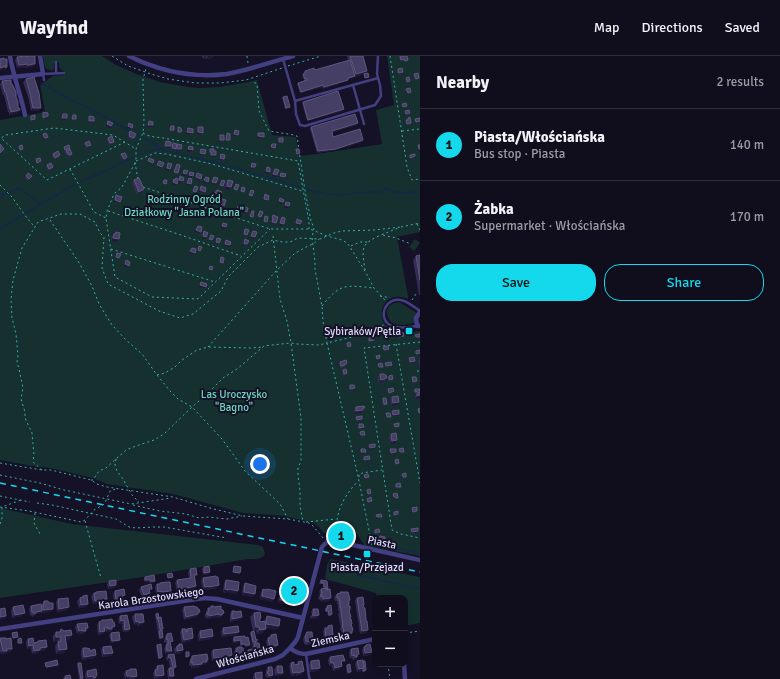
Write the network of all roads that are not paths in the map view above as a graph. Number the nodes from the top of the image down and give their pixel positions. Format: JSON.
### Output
{"nodes":[{"id":1,"x":10,"y":56,"type":"edge"},
{"id":2,"x":40,"y":56,"type":"edge"},
{"id":3,"x":129,"y":56,"type":"edge"},
{"id":4,"x":292,"y":56,"type":"edge"},
{"id":5,"x":378,"y":56,"type":"edge"},
{"id":6,"x":283,"y":59,"type":"junction"},
{"id":7,"x":56,"y":62,"type":"dead end"},
{"id":8,"x":56,"y":73,"type":"junction"},
{"id":9,"x":64,"y":73,"type":"dead end"},
{"id":10,"x":40,"y":74,"type":"junction"},
{"id":11,"x":14,"y":77,"type":"junction"},
{"id":12,"x":0,"y":78,"type":"edge"},
{"id":13,"x":378,"y":78,"type":"junction"},
{"id":14,"x":44,"y":80,"type":"dead end"},
{"id":15,"x":353,"y":85,"type":"junction"},
{"id":16,"x":295,"y":102,"type":"junction"},
{"id":17,"x":360,"y":109,"type":"junction"},
{"id":18,"x":25,"y":115,"type":"dead end"},
{"id":19,"x":364,"y":124,"type":"dead end"},
{"id":20,"x":420,"y":312,"type":"edge"},
{"id":21,"x":419,"y":326,"type":"edge"},
{"id":22,"x":321,"y":552,"type":"joint"},
{"id":23,"x":420,"y":560,"type":"edge"},
{"id":24,"x":303,"y":618,"type":"junction"},
{"id":25,"x":0,"y":629,"type":"edge"},
{"id":26,"x":372,"y":640,"type":"edge"},
{"id":27,"x":290,"y":648,"type":"junction"},
{"id":28,"x":306,"y":654,"type":"junction"},
{"id":29,"x":404,"y":667,"type":"edge"},
{"id":30,"x":196,"y":679,"type":"edge"},
{"id":31,"x":310,"y":679,"type":"edge"},
{"id":32,"x":405,"y":679,"type":"edge"}],
"edges":[{"from":1,"to":11,"type":"street"},
{"from":2,"to":10,"type":"street"},
{"from":3,"to":6,"type":"street"},
{"from":4,"to":6,"type":"street"},
{"from":5,"to":13,"type":"lane"},
{"from":6,"to":16,"type":"lane"},
{"from":7,"to":8,"type":"lane"},
{"from":8,"to":9,"type":"lane"},
{"from":8,"to":10,"type":"lane"},
{"from":10,"to":11,"type":"street"},
{"from":10,"to":14,"type":"lane"},
{"from":11,"to":12,"type":"street"},
{"from":11,"to":18,"type":"street"},
{"from":13,"to":15,"type":"lane"},
{"from":13,"to":17,"type":"lane"},
{"from":15,"to":16,"type":"lane"},
{"from":15,"to":17,"type":"lane"},
{"from":16,"to":17,"type":"lane"},
{"from":17,"to":19,"type":"lane"},
{"from":20,"to":21,"type":"street"},
{"from":20,"to":21,"type":"lane"},
{"from":22,"to":23,"type":"street","name":"Piasta"},
{"from":22,"to":24,"type":"street","name":"Włościańska"},
{"from":24,"to":25,"type":"street","name":"Karola Brzostowskiego"},
{"from":24,"to":27,"type":"street","name":"Włościańska"},
{"from":26,"to":28,"type":"street","name":"Ziemska"},
{"from":27,"to":28,"type":"street","name":"Ziemska"},
{"from":27,"to":30,"type":"street","name":"Włościańska"},
{"from":28,"to":31,"type":"lane"},
{"from":29,"to":32,"type":"street"}]}
